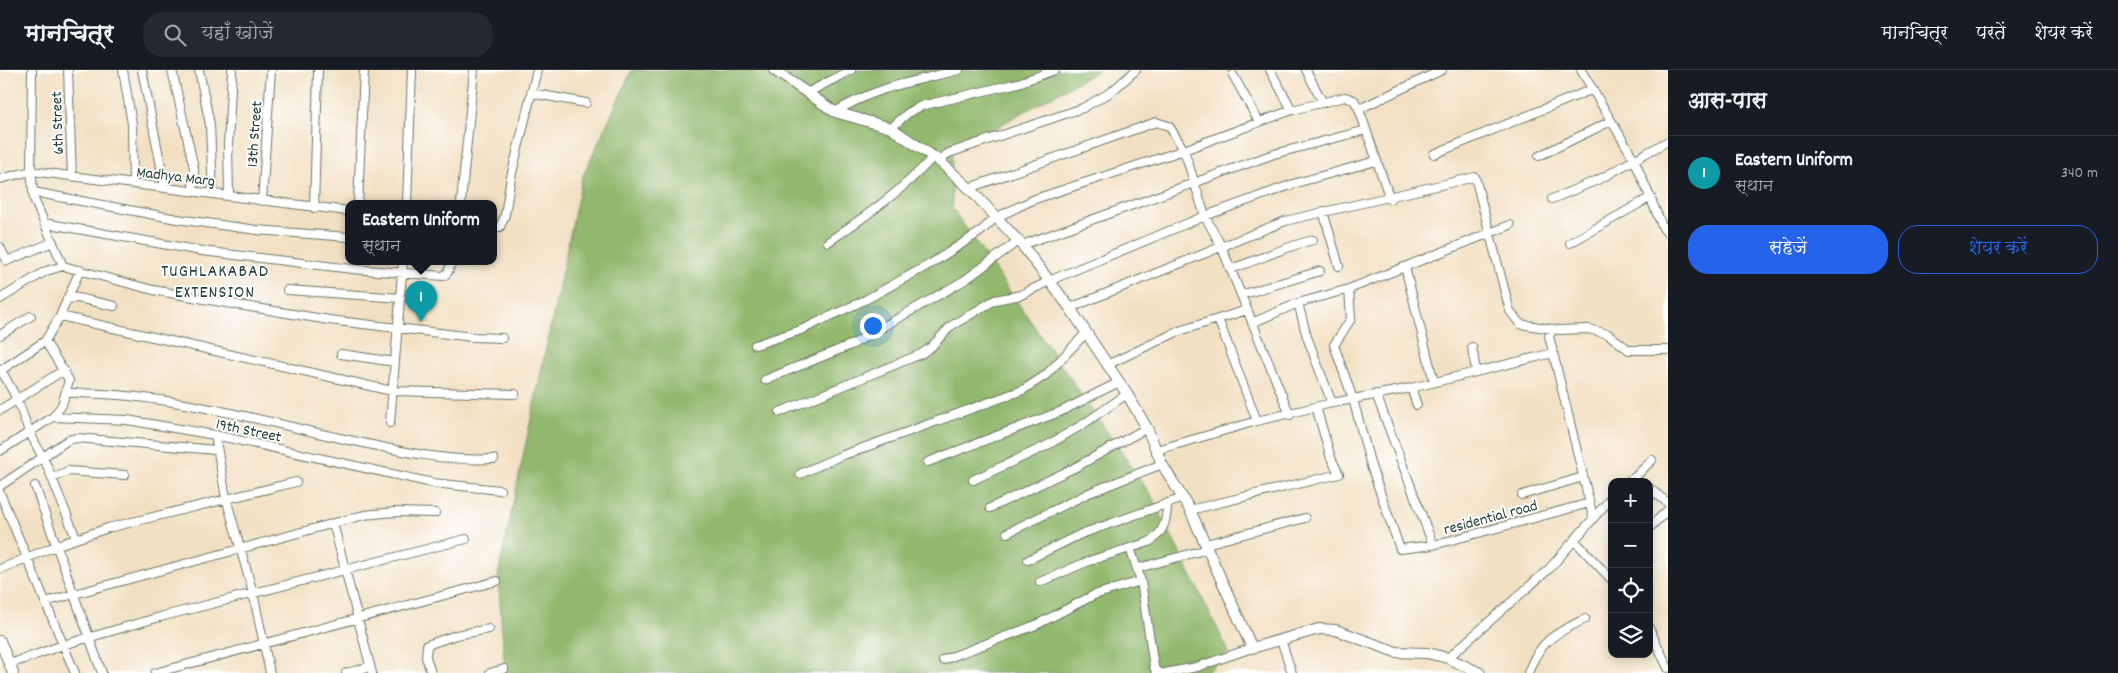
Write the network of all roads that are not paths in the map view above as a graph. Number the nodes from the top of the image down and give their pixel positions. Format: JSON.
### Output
{"nodes":[{"id":1,"x":32,"y":70,"type":"edge"},
{"id":2,"x":68,"y":70,"type":"edge"},
{"id":3,"x":123,"y":70,"type":"edge"},
{"id":4,"x":142,"y":70,"type":"edge"},
{"id":5,"x":172,"y":70,"type":"edge"},
{"id":6,"x":199,"y":70,"type":"edge"},
{"id":7,"x":232,"y":70,"type":"edge"},
{"id":8,"x":271,"y":70,"type":"edge"},
{"id":9,"x":318,"y":70,"type":"edge"},
{"id":10,"x":364,"y":70,"type":"edge"},
{"id":11,"x":412,"y":70,"type":"edge"},
{"id":12,"x":474,"y":70,"type":"edge"},
{"id":13,"x":537,"y":70,"type":"edge"},
{"id":14,"x":774,"y":70,"type":"edge"},
{"id":15,"x":851,"y":70,"type":"edge"},
{"id":16,"x":959,"y":70,"type":"edge"},
{"id":17,"x":1055,"y":70,"type":"edge"},
{"id":18,"x":1136,"y":70,"type":"edge"},
{"id":19,"x":1270,"y":70,"type":"edge"},
{"id":20,"x":1306,"y":70,"type":"edge"},
{"id":21,"x":1581,"y":70,"type":"edge"},
{"id":22,"x":1439,"y":71,"type":"edge"},
{"id":23,"x":1233,"y":75,"type":"dead end"},
{"id":24,"x":1592,"y":89,"type":"junction"},
{"id":25,"x":531,"y":93,"type":"junction"},
{"id":26,"x":807,"y":93,"type":"junction"},
{"id":27,"x":586,"y":103,"type":"dead end"},
{"id":28,"x":1323,"y":103,"type":"junction"},
{"id":29,"x":1360,"y":109,"type":"junction"},
{"id":30,"x":1292,"y":110,"type":"junction"},
{"id":31,"x":835,"y":112,"type":"junction"},
{"id":32,"x":1612,"y":120,"type":"junction"},
{"id":33,"x":1259,"y":122,"type":"junction"},
{"id":34,"x":891,"y":128,"type":"junction"},
{"id":35,"x":1366,"y":130,"type":"junction"},
{"id":36,"x":1668,"y":141,"type":"edge"},
{"id":37,"x":1184,"y":150,"type":"junction"},
{"id":38,"x":1434,"y":154,"type":"dead end"},
{"id":39,"x":1539,"y":156,"type":"dead end"},
{"id":40,"x":935,"y":158,"type":"junction"},
{"id":41,"x":1634,"y":158,"type":"junction"},
{"id":42,"x":1376,"y":160,"type":"junction"},
{"id":43,"x":31,"y":171,"type":"junction"},
{"id":44,"x":72,"y":176,"type":"junction"},
{"id":45,"x":0,"y":179,"type":"edge"},
{"id":46,"x":133,"y":183,"type":"junction"},
{"id":47,"x":1194,"y":184,"type":"junction"},
{"id":48,"x":165,"y":188,"type":"junction"},
{"id":49,"x":969,"y":188,"type":"junction"},
{"id":50,"x":194,"y":191,"type":"junction"},
{"id":51,"x":33,"y":192,"type":"junction"},
{"id":52,"x":213,"y":194,"type":"junction"},
{"id":53,"x":229,"y":195,"type":"junction"},
{"id":54,"x":1651,"y":197,"type":"junction"},
{"id":55,"x":1390,"y":198,"type":"junction"},
{"id":56,"x":1552,"y":198,"type":"dead end"},
{"id":57,"x":358,"y":200,"type":"edge"},
{"id":58,"x":408,"y":200,"type":"edge"},
{"id":59,"x":461,"y":200,"type":"edge"},
{"id":60,"x":262,"y":201,"type":"junction"},
{"id":61,"x":314,"y":208,"type":"junction"},
{"id":62,"x":345,"y":211,"type":"edge"},
{"id":63,"x":1323,"y":211,"type":"junction"},
{"id":64,"x":1205,"y":216,"type":"junction"},
{"id":65,"x":995,"y":218,"type":"junction"},
{"id":66,"x":44,"y":223,"type":"junction"},
{"id":67,"x":1510,"y":225,"type":"dead end"},
{"id":68,"x":497,"y":227,"type":"edge"},
{"id":69,"x":1488,"y":232,"type":"junction"},
{"id":70,"x":1668,"y":234,"type":"edge"},
{"id":71,"x":345,"y":237,"type":"edge"},
{"id":72,"x":1313,"y":240,"type":"dead end"},
{"id":73,"x":53,"y":242,"type":"junction"},
{"id":74,"x":828,"y":242,"type":"dead end"},
{"id":75,"x":1570,"y":242,"type":"dead end"},
{"id":76,"x":1020,"y":243,"type":"junction"},
{"id":77,"x":0,"y":247,"type":"edge"},
{"id":78,"x":1222,"y":248,"type":"junction"},
{"id":79,"x":403,"y":265,"type":"edge"},
{"id":80,"x":451,"y":265,"type":"edge"},
{"id":81,"x":63,"y":266,"type":"junction"},
{"id":82,"x":1339,"y":266,"type":"dead end"},
{"id":83,"x":1405,"y":267,"type":"junction"},
{"id":84,"x":1230,"y":269,"type":"junction"},
{"id":85,"x":80,"y":270,"type":"junction"},
{"id":86,"x":1320,"y":271,"type":"dead end"},
{"id":87,"x":402,"y":272,"type":"junction"},
{"id":88,"x":1051,"y":280,"type":"junction"},
{"id":89,"x":1349,"y":289,"type":"junction"},
{"id":90,"x":287,"y":290,"type":"dead end"},
{"id":91,"x":1241,"y":295,"type":"junction"},
{"id":92,"x":401,"y":298,"type":"junction"},
{"id":93,"x":0,"y":299,"type":"edge"},
{"id":94,"x":67,"y":299,"type":"junction"},
{"id":95,"x":1298,"y":303,"type":"junction"},
{"id":96,"x":114,"y":306,"type":"dead end"},
{"id":97,"x":1070,"y":308,"type":"junction"},
{"id":98,"x":1247,"y":310,"type":"junction"},
{"id":99,"x":31,"y":316,"type":"dead end"},
{"id":100,"x":60,"y":316,"type":"junction"},
{"id":101,"x":1218,"y":320,"type":"junction"},
{"id":102,"x":1252,"y":323,"type":"junction"},
{"id":103,"x":398,"y":328,"type":"junction"},
{"id":104,"x":1553,"y":329,"type":"junction"},
{"id":105,"x":1086,"y":333,"type":"junction"},
{"id":106,"x":0,"y":335,"type":"edge"},
{"id":107,"x":502,"y":338,"type":"dead end"},
{"id":108,"x":45,"y":341,"type":"junction"},
{"id":109,"x":755,"y":345,"type":"dead end"},
{"id":110,"x":1472,"y":347,"type":"dead end"},
{"id":111,"x":1668,"y":350,"type":"edge"},
{"id":112,"x":1553,"y":353,"type":"junction"},
{"id":113,"x":341,"y":354,"type":"dead end"},
{"id":114,"x":395,"y":362,"type":"junction"},
{"id":115,"x":1107,"y":364,"type":"junction"},
{"id":116,"x":64,"y":370,"type":"junction"},
{"id":117,"x":1,"y":371,"type":"edge"},
{"id":118,"x":1476,"y":371,"type":"junction"},
{"id":119,"x":764,"y":380,"type":"dead end"},
{"id":120,"x":1119,"y":382,"type":"junction"},
{"id":121,"x":1434,"y":382,"type":"junction"},
{"id":122,"x":1411,"y":388,"type":"junction"},
{"id":123,"x":392,"y":391,"type":"junction"},
{"id":124,"x":67,"y":393,"type":"junction"},
{"id":125,"x":515,"y":394,"type":"dead end"},
{"id":126,"x":1128,"y":394,"type":"junction"},
{"id":127,"x":1376,"y":394,"type":"junction"},
{"id":128,"x":1353,"y":399,"type":"junction"},
{"id":129,"x":17,"y":400,"type":"junction"},
{"id":130,"x":1332,"y":403,"type":"junction"},
{"id":131,"x":1417,"y":405,"type":"dead end"},
{"id":132,"x":1316,"y":407,"type":"junction"},
{"id":133,"x":0,"y":410,"type":"edge"},
{"id":134,"x":780,"y":412,"type":"dead end"},
{"id":135,"x":1290,"y":415,"type":"junction"},
{"id":136,"x":53,"y":417,"type":"junction"},
{"id":137,"x":1257,"y":422,"type":"junction"},
{"id":138,"x":390,"y":423,"type":"dead end"},
{"id":139,"x":1147,"y":428,"type":"junction"},
{"id":140,"x":29,"y":431,"type":"junction"},
{"id":141,"x":215,"y":435,"type":"junction"},
{"id":142,"x":216,"y":450,"type":"junction"},
{"id":143,"x":1157,"y":450,"type":"junction"},
{"id":144,"x":0,"y":451,"type":"edge"},
{"id":145,"x":42,"y":457,"type":"junction"},
{"id":146,"x":494,"y":459,"type":"dead end"},
{"id":147,"x":1652,"y":460,"type":"dead end"},
{"id":148,"x":928,"y":462,"type":"dead end"},
{"id":149,"x":1162,"y":464,"type":"junction"},
{"id":150,"x":800,"y":474,"type":"dead end"},
{"id":151,"x":124,"y":475,"type":"dead end"},
{"id":152,"x":1583,"y":477,"type":"junction"},
{"id":153,"x":52,"y":478,"type":"junction"},
{"id":154,"x":1639,"y":478,"type":"edge"},
{"id":155,"x":973,"y":480,"type":"dead end"},
{"id":156,"x":296,"y":482,"type":"dead end"},
{"id":157,"x":0,"y":486,"type":"edge"},
{"id":158,"x":36,"y":486,"type":"dead end"},
{"id":159,"x":500,"y":490,"type":"dead end"},
{"id":160,"x":1653,"y":491,"type":"edge"},
{"id":161,"x":0,"y":493,"type":"edge"},
{"id":162,"x":1522,"y":495,"type":"dead end"},
{"id":163,"x":226,"y":498,"type":"junction"},
{"id":164,"x":1183,"y":498,"type":"junction"},
{"id":165,"x":1608,"y":501,"type":"edge"},
{"id":166,"x":1167,"y":503,"type":"junction"},
{"id":167,"x":1590,"y":503,"type":"junction"},
{"id":168,"x":1668,"y":503,"type":"edge"},
{"id":169,"x":990,"y":508,"type":"dead end"},
{"id":170,"x":1190,"y":510,"type":"junction"},
{"id":171,"x":1668,"y":510,"type":"edge"},
{"id":172,"x":435,"y":512,"type":"dead end"},
{"id":173,"x":1593,"y":517,"type":"junction"},
{"id":174,"x":1305,"y":518,"type":"dead end"},
{"id":175,"x":333,"y":523,"type":"junction"},
{"id":176,"x":1653,"y":524,"type":"edge"},
{"id":177,"x":1007,"y":533,"type":"dead end"},
{"id":178,"x":76,"y":538,"type":"junction"},
{"id":179,"x":466,"y":539,"type":"dead end"},
{"id":180,"x":1574,"y":540,"type":"junction"},
{"id":181,"x":58,"y":545,"type":"junction"},
{"id":182,"x":1433,"y":545,"type":"junction"},
{"id":183,"x":1207,"y":546,"type":"junction"},
{"id":184,"x":240,"y":548,"type":"junction"},
{"id":185,"x":1130,"y":548,"type":"junction"},
{"id":186,"x":26,"y":558,"type":"junction"},
{"id":187,"x":1028,"y":560,"type":"dead end"},
{"id":188,"x":1138,"y":568,"type":"junction"},
{"id":189,"x":0,"y":569,"type":"edge"},
{"id":190,"x":345,"y":570,"type":"junction"},
{"id":191,"x":1608,"y":576,"type":"edge"},
{"id":192,"x":1141,"y":581,"type":"junction"},
{"id":193,"x":497,"y":582,"type":"dead end"},
{"id":194,"x":1040,"y":582,"type":"dead end"},
{"id":195,"x":253,"y":593,"type":"junction"},
{"id":196,"x":76,"y":594,"type":"junction"},
{"id":197,"x":44,"y":602,"type":"junction"},
{"id":198,"x":1585,"y":619,"type":"dead end"},
{"id":199,"x":357,"y":620,"type":"junction"},
{"id":200,"x":490,"y":629,"type":"dead end"},
{"id":201,"x":1653,"y":636,"type":"edge"},
{"id":202,"x":91,"y":637,"type":"junction"},
{"id":203,"x":1281,"y":640,"type":"junction"},
{"id":204,"x":0,"y":641,"type":"edge"},
{"id":205,"x":264,"y":644,"type":"junction"},
{"id":206,"x":64,"y":645,"type":"junction"},
{"id":207,"x":1252,"y":648,"type":"junction"},
{"id":208,"x":1448,"y":658,"type":"junction"},
{"id":209,"x":943,"y":660,"type":"dead end"},
{"id":210,"x":1668,"y":668,"type":"edge"},
{"id":211,"x":12,"y":669,"type":"edge"},
{"id":212,"x":504,"y":669,"type":"dead end"},
{"id":213,"x":371,"y":670,"type":"edge"},
{"id":214,"x":75,"y":673,"type":"edge"},
{"id":215,"x":102,"y":673,"type":"edge"},
{"id":216,"x":155,"y":673,"type":"edge"},
{"id":217,"x":270,"y":673,"type":"edge"},
{"id":218,"x":346,"y":673,"type":"edge"},
{"id":219,"x":431,"y":673,"type":"edge"},
{"id":220,"x":490,"y":673,"type":"edge"},
{"id":221,"x":1161,"y":673,"type":"edge"},
{"id":222,"x":1165,"y":673,"type":"edge"},
{"id":223,"x":1292,"y":673,"type":"edge"},
{"id":224,"x":1480,"y":673,"type":"edge"},
{"id":225,"x":1528,"y":673,"type":"edge"}],
"edges":[{"from":1,"to":43,"type":"street"},
{"from":2,"to":44,"type":"street","name":"6th Street"},
{"from":3,"to":46,"type":"street"},
{"from":4,"to":48,"type":"street"},
{"from":5,"to":50,"type":"street"},
{"from":6,"to":52,"type":"street"},
{"from":7,"to":53,"type":"street"},
{"from":8,"to":60,"type":"street","name":"13th Street"},
{"from":9,"to":61,"type":"street"},
{"from":10,"to":57,"type":"street"},
{"from":11,"to":58,"type":"street"},
{"from":12,"to":59,"type":"street"},
{"from":13,"to":25,"type":"street"},
{"from":14,"to":26,"type":"street"},
{"from":15,"to":26,"type":"street"},
{"from":16,"to":31,"type":"street"},
{"from":17,"to":34,"type":"street"},
{"from":18,"to":40,"type":"street"},
{"from":19,"to":30,"type":"street"},
{"from":20,"to":28,"type":"street"},
{"from":21,"to":24,"type":"street"},
{"from":22,"to":29,"type":"street"},
{"from":23,"to":33,"type":"street"},
{"from":24,"to":32,"type":"street"},
{"from":24,"to":38,"type":"street"},
{"from":25,"to":27,"type":"street"},
{"from":25,"to":68,"type":"street"},
{"from":26,"to":31,"type":"street"},
{"from":28,"to":29,"type":"street"},
{"from":28,"to":30,"type":"street"},
{"from":29,"to":35,"type":"street"},
{"from":30,"to":33,"type":"street"},
{"from":31,"to":34,"type":"street"},
{"from":32,"to":39,"type":"street"},
{"from":32,"to":41,"type":"street"},
{"from":33,"to":37,"type":"street"},
{"from":34,"to":40,"type":"street"},
{"from":35,"to":42,"type":"street"},
{"from":35,"to":47,"type":"street"},
{"from":36,"to":41,"type":"street"},
{"from":37,"to":47,"type":"street"},
{"from":37,"to":49,"type":"street"},
{"from":37,"to":65,"type":"street"},
{"from":40,"to":49,"type":"street"},
{"from":40,"to":74,"type":"street"},
{"from":41,"to":54,"type":"street"},
{"from":41,"to":56,"type":"street"},
{"from":42,"to":55,"type":"street"},
{"from":42,"to":64,"type":"street"},
{"from":43,"to":44,"type":"street","name":"Madhya Marg"},
{"from":43,"to":45,"type":"street","name":"Madhya Marg"},
{"from":43,"to":51,"type":"street"},
{"from":44,"to":46,"type":"street","name":"Madhya Marg"},
{"from":46,"to":48,"type":"street","name":"Madhya Marg"},
{"from":47,"to":64,"type":"street"},
{"from":47,"to":76,"type":"street"},
{"from":48,"to":50,"type":"street","name":"Madhya Marg"},
{"from":49,"to":65,"type":"street"},
{"from":50,"to":52,"type":"street","name":"Madhya Marg"},
{"from":51,"to":66,"type":"street"},
{"from":51,"to":71,"type":"street"},
{"from":52,"to":53,"type":"street","name":"Madhya Marg"},
{"from":53,"to":60,"type":"street","name":"Madhya Marg"},
{"from":54,"to":70,"type":"street"},
{"from":54,"to":75,"type":"street"},
{"from":55,"to":63,"type":"street"},
{"from":55,"to":69,"type":"street"},
{"from":60,"to":61,"type":"street","name":"Madhya Marg"},
{"from":61,"to":62,"type":"street","name":"Madhya Marg"},
{"from":63,"to":78,"type":"street"},
{"from":63,"to":82,"type":"street"},
{"from":64,"to":78,"type":"street"},
{"from":64,"to":88,"type":"street"},
{"from":65,"to":76,"type":"street"},
{"from":65,"to":109,"type":"street"},
{"from":66,"to":73,"type":"street"},
{"from":66,"to":87,"type":"street"},
{"from":67,"to":69,"type":"street"},
{"from":69,"to":83,"type":"street"},
{"from":69,"to":104,"type":"street"},
{"from":72,"to":84,"type":"street"},
{"from":73,"to":77,"type":"street"},
{"from":73,"to":81,"type":"street"},
{"from":76,"to":88,"type":"street"},
{"from":76,"to":119,"type":"street"},
{"from":78,"to":84,"type":"street"},
{"from":78,"to":97,"type":"street"},
{"from":79,"to":87,"type":"street"},
{"from":80,"to":87,"type":"street"},
{"from":81,"to":85,"type":"street"},
{"from":81,"to":93,"type":"street"},
{"from":83,"to":89,"type":"street"},
{"from":83,"to":121,"type":"street"},
{"from":84,"to":91,"type":"street"},
{"from":85,"to":94,"type":"street"},
{"from":85,"to":103,"type":"street"},
{"from":86,"to":91,"type":"street"},
{"from":87,"to":92,"type":"street"},
{"from":88,"to":97,"type":"street"},
{"from":88,"to":134,"type":"street"},
{"from":89,"to":95,"type":"street"},
{"from":89,"to":128,"type":"street"},
{"from":90,"to":92,"type":"street"},
{"from":91,"to":98,"type":"street"},
{"from":92,"to":103,"type":"street"},
{"from":94,"to":96,"type":"street"},
{"from":94,"to":100,"type":"street"},
{"from":95,"to":102,"type":"street"},
{"from":95,"to":130,"type":"street"},
{"from":97,"to":105,"type":"street"},
{"from":98,"to":101,"type":"street"},
{"from":98,"to":102,"type":"street"},
{"from":99,"to":106,"type":"street"},
{"from":100,"to":108,"type":"street"},
{"from":100,"to":123,"type":"street"},
{"from":101,"to":115,"type":"street"},
{"from":101,"to":137,"type":"street"},
{"from":102,"to":135,"type":"street"},
{"from":103,"to":107,"type":"street"},
{"from":103,"to":114,"type":"street"},
{"from":104,"to":111,"type":"street"},
{"from":104,"to":112,"type":"street"},
{"from":105,"to":115,"type":"street"},
{"from":105,"to":150,"type":"street"},
{"from":108,"to":116,"type":"street"},
{"from":108,"to":117,"type":"street"},
{"from":110,"to":118,"type":"street"},
{"from":112,"to":118,"type":"street"},
{"from":112,"to":152,"type":"street"},
{"from":113,"to":114,"type":"street"},
{"from":114,"to":123,"type":"street"},
{"from":115,"to":120,"type":"street"},
{"from":116,"to":124,"type":"street"},
{"from":116,"to":129,"type":"street"},
{"from":117,"to":129,"type":"street"},
{"from":118,"to":121,"type":"street"},
{"from":120,"to":126,"type":"street"},
{"from":120,"to":148,"type":"street"},
{"from":121,"to":122,"type":"street"},
{"from":122,"to":127,"type":"street"},
{"from":122,"to":131,"type":"street"},
{"from":123,"to":125,"type":"street"},
{"from":123,"to":138,"type":"street"},
{"from":124,"to":136,"type":"street"},
{"from":124,"to":146,"type":"street"},
{"from":126,"to":139,"type":"street"},
{"from":126,"to":155,"type":"street"},
{"from":127,"to":128,"type":"street"},
{"from":127,"to":182,"type":"street"},
{"from":128,"to":130,"type":"street"},
{"from":128,"to":182,"type":"street","name":"residential road"},
{"from":129,"to":133,"type":"street"},
{"from":129,"to":140,"type":"street"},
{"from":130,"to":132,"type":"street"},
{"from":132,"to":135,"type":"street"},
{"from":132,"to":170,"type":"street"},
{"from":135,"to":137,"type":"street"},
{"from":136,"to":140,"type":"street"},
{"from":136,"to":141,"type":"street","name":"19th Street"},
{"from":137,"to":143,"type":"street"},
{"from":139,"to":143,"type":"street"},
{"from":139,"to":169,"type":"street"},
{"from":140,"to":144,"type":"street"},
{"from":140,"to":145,"type":"street"},
{"from":141,"to":142,"type":"street"},
{"from":141,"to":159,"type":"street","name":"19th Street"},
{"from":142,"to":145,"type":"street"},
{"from":142,"to":163,"type":"street"},
{"from":143,"to":149,"type":"street"},
{"from":145,"to":153,"type":"street"},
{"from":145,"to":157,"type":"street"},
{"from":147,"to":154,"type":"street"},
{"from":149,"to":164,"type":"street"},
{"from":149,"to":177,"type":"street"},
{"from":151,"to":153,"type":"street"},
{"from":152,"to":162,"type":"street"},
{"from":152,"to":167,"type":"street"},
{"from":153,"to":178,"type":"street"},
{"from":156,"to":163,"type":"street"},
{"from":158,"to":181,"type":"street"},
{"from":160,"to":168,"type":"street"},
{"from":161,"to":186,"type":"street"},
{"from":163,"to":178,"type":"street"},
{"from":163,"to":184,"type":"street"},
{"from":164,"to":166,"type":"street"},
{"from":164,"to":170,"type":"street"},
{"from":165,"to":173,"type":"street"},
{"from":166,"to":185,"type":"street"},
{"from":166,"to":187,"type":"street"},
{"from":167,"to":173,"type":"street"},
{"from":167,"to":182,"type":"street","name":"residential road"},
{"from":170,"to":183,"type":"street"},
{"from":171,"to":176,"type":"street"},
{"from":172,"to":175,"type":"street"},
{"from":173,"to":180,"type":"street"},
{"from":174,"to":183,"type":"street"},
{"from":175,"to":184,"type":"street"},
{"from":175,"to":190,"type":"street"},
{"from":178,"to":181,"type":"street"},
{"from":179,"to":190,"type":"street"},
{"from":180,"to":191,"type":"street"},
{"from":180,"to":208,"type":"street"},
{"from":181,"to":186,"type":"street"},
{"from":181,"to":196,"type":"street"},
{"from":183,"to":188,"type":"street"},
{"from":183,"to":207,"type":"street"},
{"from":184,"to":195,"type":"street"},
{"from":184,"to":196,"type":"street"},
{"from":185,"to":188,"type":"street"},
{"from":185,"to":194,"type":"street"},
{"from":186,"to":189,"type":"street"},
{"from":186,"to":197,"type":"street"},
{"from":188,"to":192,"type":"street"},
{"from":190,"to":195,"type":"street"},
{"from":190,"to":199,"type":"street"},
{"from":192,"to":209,"type":"street"},
{"from":192,"to":221,"type":"street"},
{"from":193,"to":199,"type":"street"},
{"from":195,"to":202,"type":"street"},
{"from":195,"to":205,"type":"street"},
{"from":196,"to":197,"type":"street"},
{"from":196,"to":202,"type":"street"},
{"from":197,"to":206,"type":"street"},
{"from":198,"to":225,"type":"street"},
{"from":199,"to":205,"type":"street"},
{"from":199,"to":213,"type":"street"},
{"from":200,"to":219,"type":"street"},
{"from":201,"to":210,"type":"street"},
{"from":202,"to":206,"type":"street"},
{"from":202,"to":215,"type":"street"},
{"from":203,"to":207,"type":"street"},
{"from":203,"to":208,"type":"street"},
{"from":203,"to":223,"type":"street"},
{"from":204,"to":211,"type":"street"},
{"from":205,"to":216,"type":"street"},
{"from":205,"to":217,"type":"street"},
{"from":206,"to":211,"type":"street"},
{"from":206,"to":214,"type":"street"},
{"from":207,"to":222,"type":"street"},
{"from":208,"to":224,"type":"street"},
{"from":212,"to":220,"type":"street"},
{"from":213,"to":218,"type":"street"}]}
